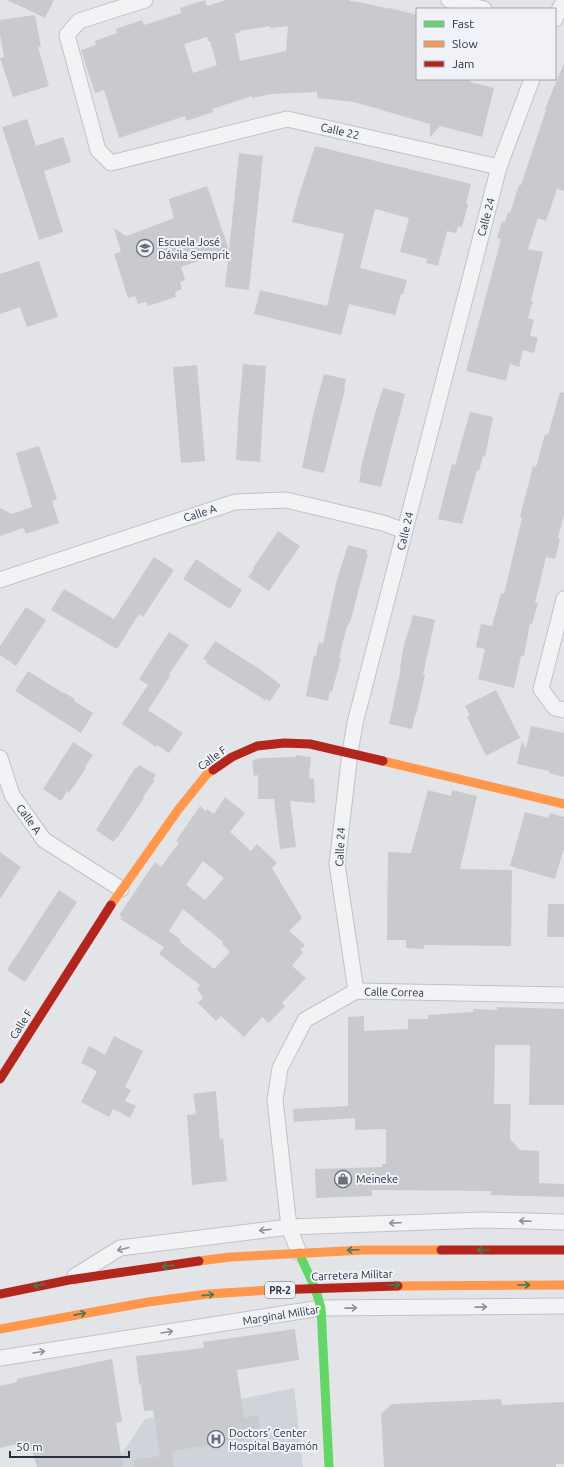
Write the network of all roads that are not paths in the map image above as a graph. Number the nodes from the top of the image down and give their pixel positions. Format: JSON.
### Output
{"nodes":[{"id":1,"x":145,"y":0,"type":"edge"},
{"id":2,"x":449,"y":0,"type":"edge"},
{"id":3,"x":564,"y":0,"type":"edge"},
{"id":4,"x":480,"y":8,"type":"edge"},
{"id":5,"x":556,"y":17,"type":"edge"},
{"id":6,"x":532,"y":80,"type":"edge"},
{"id":7,"x":499,"y":167,"type":"junction"},
{"id":8,"x":404,"y":531,"type":"junction"},
{"id":9,"x":0,"y":580,"type":"edge"},
{"id":10,"x":564,"y":599,"type":"edge"},
{"id":11,"x":564,"y":710,"type":"edge"},
{"id":12,"x":350,"y":753,"type":"junction"},
{"id":13,"x":0,"y":758,"type":"edge"},
{"id":14,"x":564,"y":804,"type":"edge"},
{"id":15,"x":121,"y":889,"type":"junction"},
{"id":16,"x":356,"y":991,"type":"junction"},
{"id":17,"x":564,"y":995,"type":"edge"},
{"id":18,"x":0,"y":1080,"type":"edge"},
{"id":19,"x":564,"y":1222,"type":"edge"},
{"id":20,"x":289,"y":1227,"type":"junction"},
{"id":21,"x":564,"y":1250,"type":"edge"},
{"id":22,"x":299,"y":1253,"type":"junction"},
{"id":23,"x":69,"y":1280,"type":"junction"},
{"id":24,"x":564,"y":1285,"type":"edge"},
{"id":25,"x":315,"y":1288,"type":"junction"},
{"id":26,"x":0,"y":1294,"type":"edge"},
{"id":27,"x":564,"y":1306,"type":"edge"},
{"id":28,"x":321,"y":1308,"type":"junction"},
{"id":29,"x":0,"y":1329,"type":"edge"},
{"id":30,"x":0,"y":1358,"type":"edge"},
{"id":31,"x":329,"y":1467,"type":"edge"}],
"edges":[{"from":1,"to":7,"type":"street","name":"Calle 22"},
{"from":2,"to":4,"type":"street"},
{"from":3,"to":5,"type":"street"},
{"from":6,"to":7,"type":"street","name":"Calle 24"},
{"from":7,"to":8,"type":"street","name":"Calle 24"},
{"from":8,"to":9,"type":"street","name":"Calle A"},
{"from":8,"to":12,"type":"street","name":"Calle 24"},
{"from":10,"to":11,"type":"street"},
{"from":12,"to":14,"type":"main road","name":"Calle F"},
{"from":12,"to":15,"type":"main road","name":"Calle F"},
{"from":12,"to":16,"type":"street","name":"Calle 24"},
{"from":13,"to":15,"type":"street","name":"Calle A"},
{"from":15,"to":18,"type":"main road","name":"Calle F"},
{"from":16,"to":17,"type":"street","name":"Calle Correa"},
{"from":16,"to":20,"type":"street","name":"Calle Correa"},
{"from":19,"to":20,"type":"street","one_way":true},
{"from":20,"to":22,"type":"street","name":"Calle Correa"},
{"from":20,"to":23,"type":"street","one_way":true},
{"from":21,"to":22,"type":"main road","one_way":true},
{"from":22,"to":23,"type":"main road","one_way":true},
{"from":22,"to":25,"type":"main road"},
{"from":23,"to":26,"type":"main road","one_way":true},
{"from":25,"to":24,"type":"main road","name":"Carretera Militar","number":"PR-2","one_way":true},
{"from":25,"to":28,"type":"main road"},
{"from":29,"to":25,"type":"main road","name":"Carretera Militar","number":"PR-2","one_way":true},
{"from":28,"to":27,"type":"street","name":"Marginal Militar","one_way":true},
{"from":30,"to":28,"type":"street","name":"Marginal Militar","one_way":true},
{"from":28,"to":31,"type":"main road"}]}
